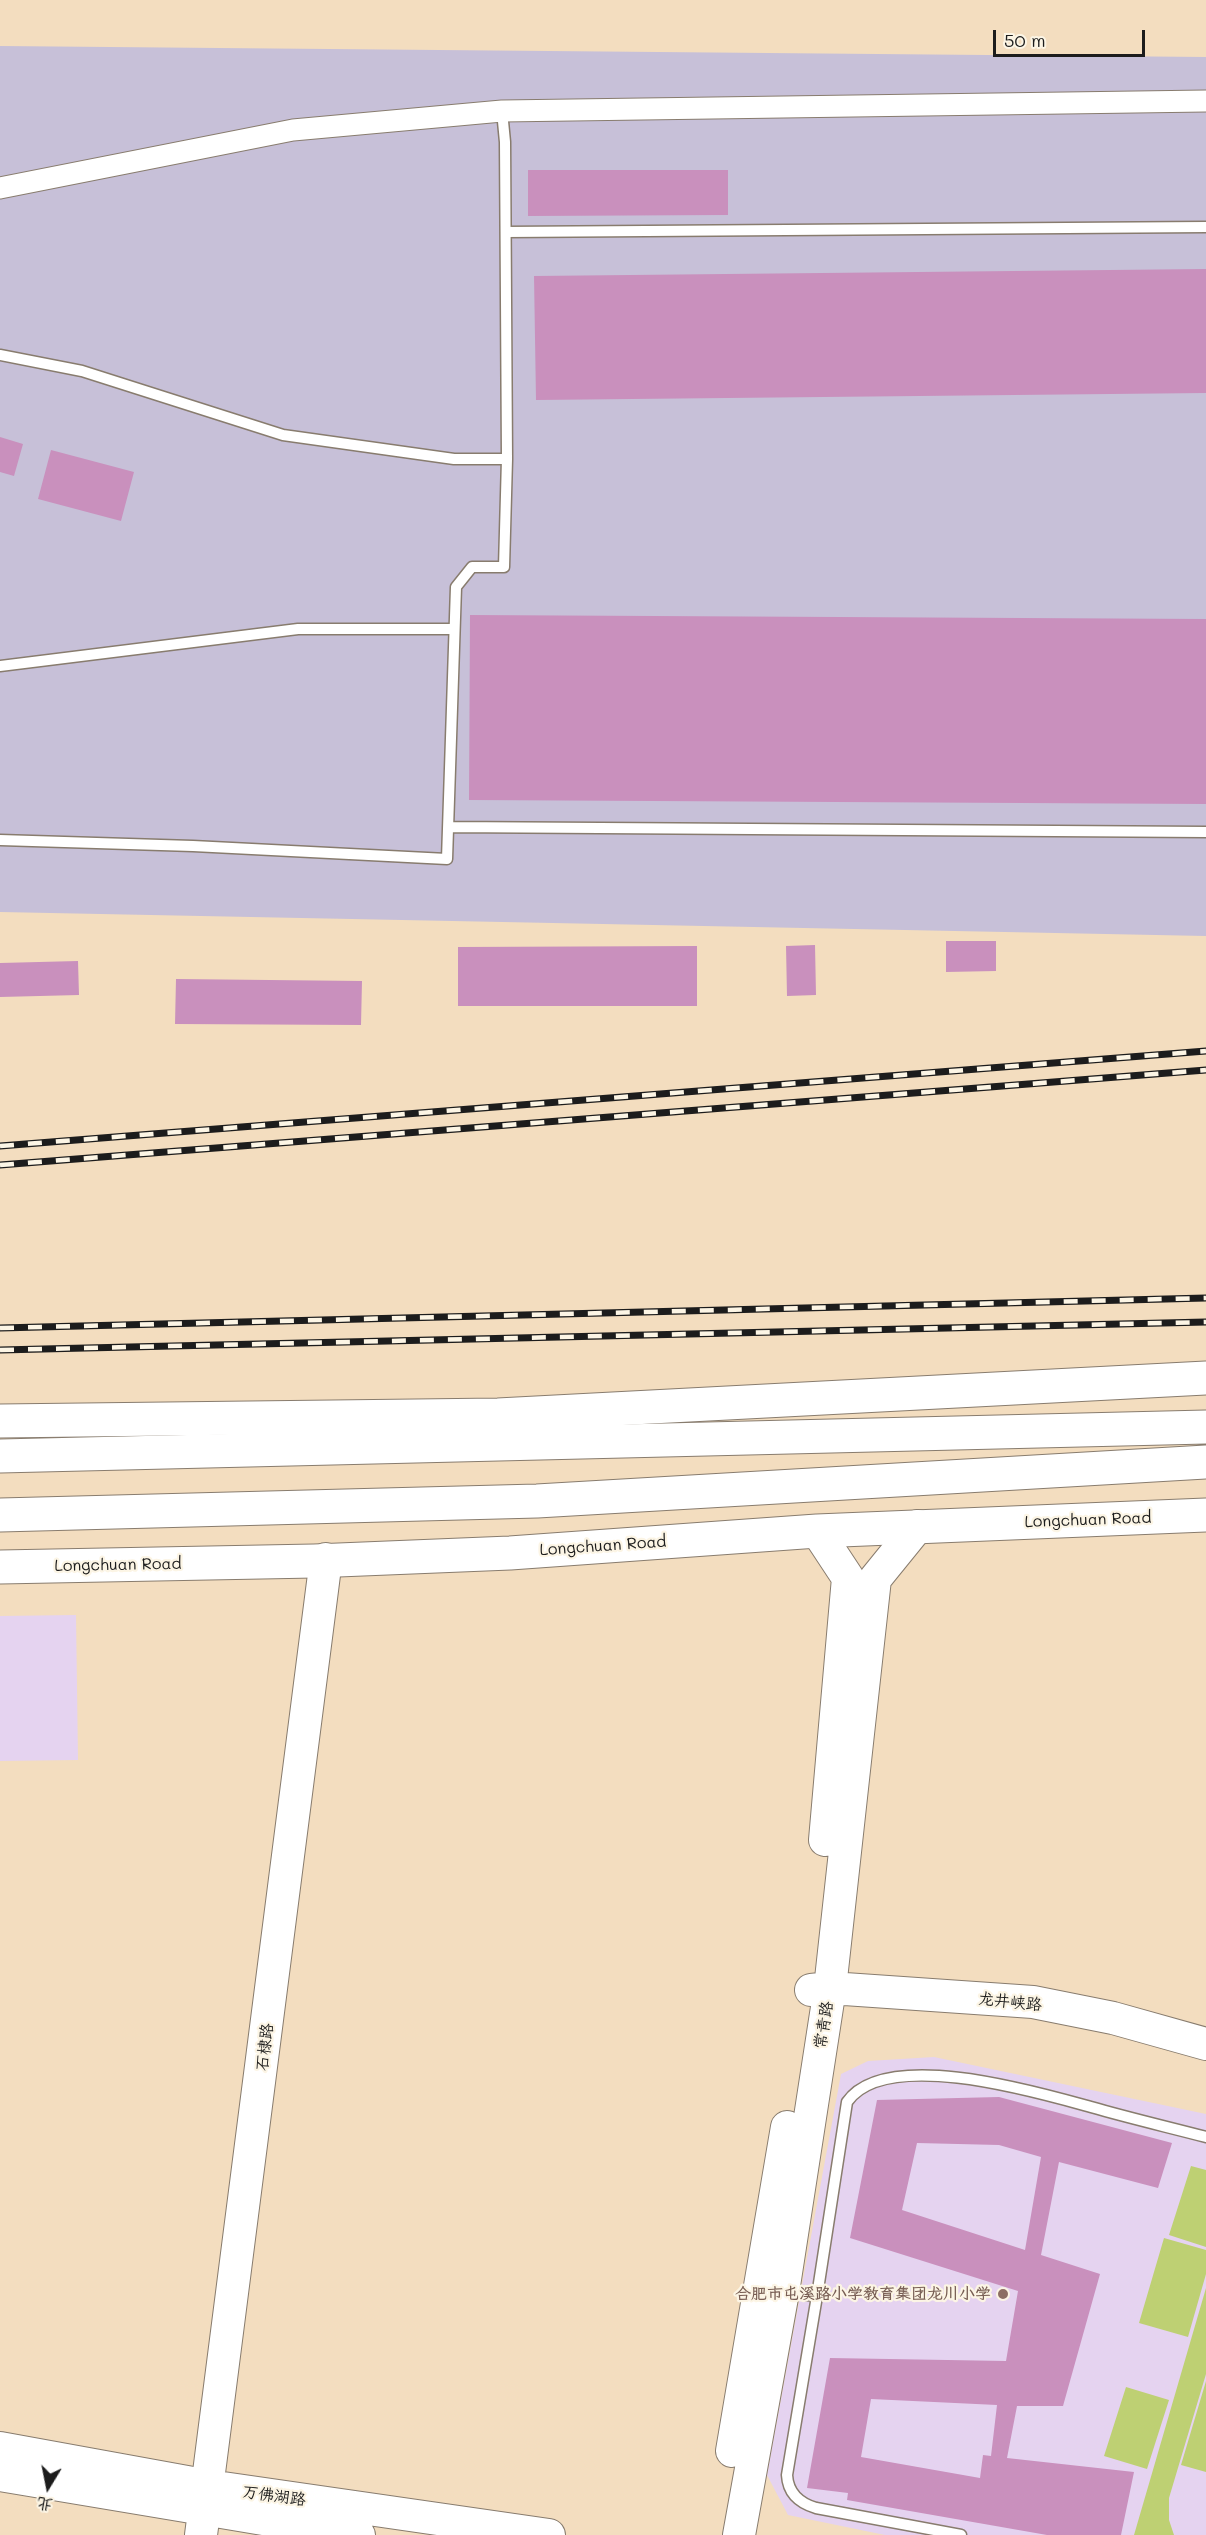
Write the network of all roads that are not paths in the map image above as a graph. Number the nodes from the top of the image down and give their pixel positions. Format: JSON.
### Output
{"nodes":[{"id":1,"x":1206,"y":100,"type":"edge"},
{"id":2,"x":502,"y":111,"type":"junction"},
{"id":3,"x":0,"y":188,"type":"edge"},
{"id":4,"x":1206,"y":227,"type":"edge"},
{"id":5,"x":506,"y":232,"type":"junction"},
{"id":6,"x":0,"y":356,"type":"edge"},
{"id":7,"x":507,"y":459,"type":"junction"},
{"id":8,"x":454,"y":629,"type":"junction"},
{"id":9,"x":0,"y":666,"type":"edge"},
{"id":10,"x":448,"y":827,"type":"junction"},
{"id":11,"x":1206,"y":832,"type":"edge"},
{"id":12,"x":0,"y":840,"type":"edge"},
{"id":13,"x":1206,"y":1378,"type":"edge"},
{"id":14,"x":0,"y":1421,"type":"edge"},
{"id":15,"x":1206,"y":1427,"type":"edge"},
{"id":16,"x":0,"y":1456,"type":"edge"},
{"id":17,"x":1206,"y":1462,"type":"edge"},
{"id":18,"x":0,"y":1515,"type":"edge"},
{"id":19,"x":1206,"y":1515,"type":"edge"},
{"id":20,"x":918,"y":1526,"type":"junction"},
{"id":21,"x":817,"y":1531,"type":"junction"},
{"id":22,"x":320,"y":1560,"type":"junction"},
{"id":23,"x":0,"y":1567,"type":"edge"},
{"id":24,"x":822,"y":1979,"type":"junction"},
{"id":25,"x":1206,"y":2027,"type":"edge"},
{"id":26,"x":1206,"y":2044,"type":"edge"},
{"id":27,"x":1206,"y":2137,"type":"edge"},
{"id":28,"x":771,"y":2291,"type":"junction"},
{"id":29,"x":817,"y":2296,"type":"junction"},
{"id":30,"x":0,"y":2448,"type":"edge"},
{"id":31,"x":0,"y":2475,"type":"edge"},
{"id":32,"x":196,"y":2509,"type":"edge"},
{"id":33,"x":736,"y":2534,"type":"edge"},
{"id":34,"x":359,"y":2535,"type":"edge"},
{"id":35,"x":549,"y":2535,"type":"edge"},
{"id":36,"x":962,"y":2535,"type":"edge"}],
"edges":[{"from":1,"to":2,"type":"street"},
{"from":2,"to":3,"type":"street"},
{"from":2,"to":5,"type":"lane"},
{"from":4,"to":5,"type":"lane"},
{"from":5,"to":7,"type":"lane"},
{"from":6,"to":7,"type":"lane"},
{"from":7,"to":8,"type":"lane"},
{"from":8,"to":9,"type":"lane"},
{"from":8,"to":10,"type":"lane"},
{"from":10,"to":11,"type":"lane"},
{"from":10,"to":12,"type":"lane"},
{"from":13,"to":14,"type":"main road"},
{"from":15,"to":16,"type":"main road"},
{"from":17,"to":18,"type":"main road"},
{"from":19,"to":20,"type":"main road","name":"Longchuan Road"},
{"from":20,"to":21,"type":"main road","name":"Longchuan Road"},
{"from":20,"to":24,"type":"street","name":"常青路"},
{"from":21,"to":22,"type":"main road","name":"Longchuan Road"},
{"from":21,"to":24,"type":"street","name":"常青路"},
{"from":22,"to":23,"type":"main road","name":"Longchuan Road"},
{"from":22,"to":32,"type":"street","name":"石棣路"},
{"from":24,"to":25,"type":"street","name":"龙井峡路"},
{"from":24,"to":26,"type":"street","name":"龙井峡路"},
{"from":24,"to":28,"type":"street","name":"常青路"},
{"from":27,"to":29,"type":"lane"},
{"from":28,"to":29,"type":"lane"},
{"from":28,"to":33,"type":"street","name":"常青路"},
{"from":29,"to":36,"type":"lane"},
{"from":30,"to":32,"type":"street","name":"万佛湖路"},
{"from":31,"to":32,"type":"street","name":"万佛湖路"},
{"from":32,"to":34,"type":"street","name":"万佛湖路"},
{"from":32,"to":35,"type":"street","name":"万佛湖路"}]}
